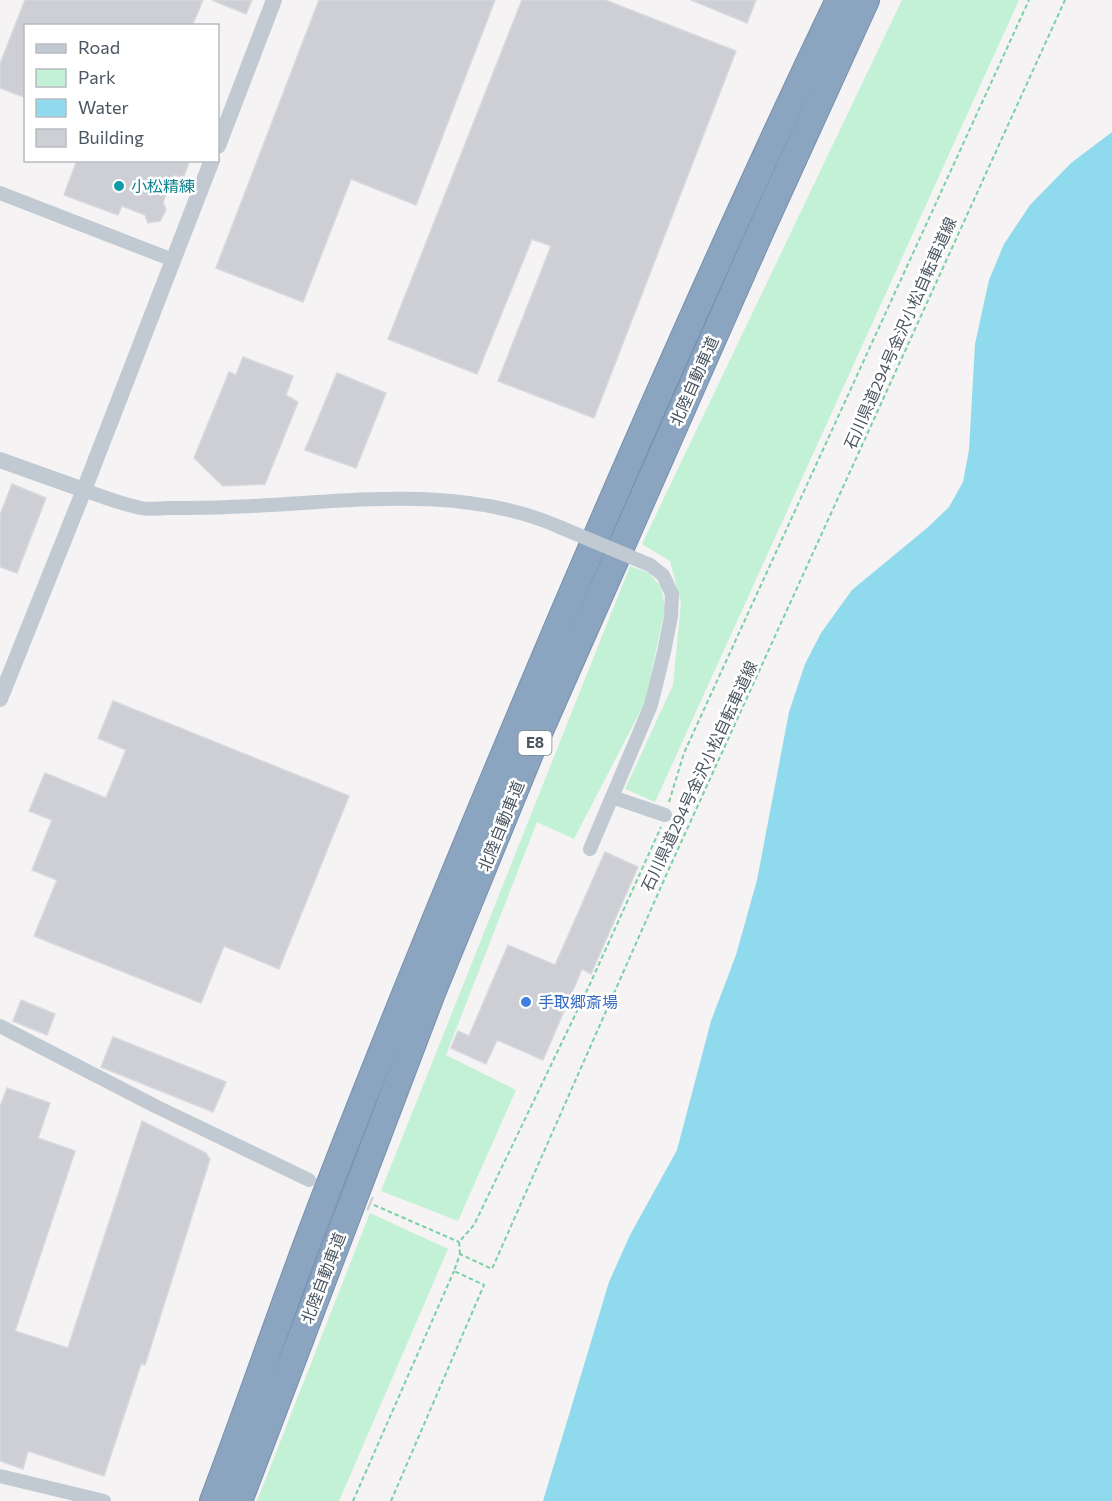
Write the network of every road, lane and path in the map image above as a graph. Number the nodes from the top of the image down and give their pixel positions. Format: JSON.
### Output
{"nodes":[{"id":1,"x":274,"y":0,"type":"edge"},
{"id":2,"x":839,"y":0,"type":"edge"},
{"id":3,"x":867,"y":0,"type":"edge"},
{"id":4,"x":1029,"y":0,"type":"edge"},
{"id":5,"x":1065,"y":0,"type":"edge"},
{"id":6,"x":219,"y":143,"type":"edge"},
{"id":7,"x":211,"y":162,"type":"edge"},
{"id":8,"x":0,"y":193,"type":"edge"},
{"id":9,"x":173,"y":260,"type":"junction"},
{"id":10,"x":0,"y":460,"type":"edge"},
{"id":11,"x":84,"y":490,"type":"junction"},
{"id":12,"x":0,"y":699,"type":"edge"},
{"id":13,"x":612,"y":797,"type":"junction"},
{"id":14,"x":665,"y":815,"type":"junction"},
{"id":15,"x":590,"y":849,"type":"dead end"},
{"id":16,"x":0,"y":1026,"type":"edge"},
{"id":17,"x":309,"y":1180,"type":"dead end"},
{"id":18,"x":371,"y":1204,"type":"tunnel mouth"},
{"id":19,"x":459,"y":1242,"type":"junction"},
{"id":20,"x":460,"y":1254,"type":"junction"},
{"id":21,"x":454,"y":1271,"type":"junction"},
{"id":22,"x":0,"y":1476,"type":"edge"},
{"id":23,"x":104,"y":1501,"type":"edge"},
{"id":24,"x":213,"y":1501,"type":"edge"},
{"id":25,"x":239,"y":1501,"type":"edge"},
{"id":26,"x":353,"y":1501,"type":"edge"},
{"id":27,"x":391,"y":1501,"type":"edge"}],
"edges":[{"from":1,"to":6,"type":"street"},
{"from":2,"to":24,"type":"highway","name":"北陸自動車道","number":"E8"},
{"from":3,"to":25,"type":"highway","name":"北陸自動車道","number":"E8"},
{"from":4,"to":14,"type":"path"},
{"from":5,"to":20,"type":"path","name":"石川県道294号金沢小松自転車道線"},
{"from":7,"to":9,"type":"street"},
{"from":8,"to":9,"type":"street"},
{"from":9,"to":11,"type":"street"},
{"from":10,"to":11,"type":"street"},
{"from":11,"to":12,"type":"street"},
{"from":11,"to":13,"type":"street","bridge":true},
{"from":13,"to":14,"type":"street"},
{"from":13,"to":15,"type":"street"},
{"from":14,"to":19,"type":"path"},
{"from":16,"to":17,"type":"street"},
{"from":18,"to":19,"type":"path"},
{"from":19,"to":20,"type":"path"},
{"from":20,"to":21,"type":"path"},
{"from":21,"to":26,"type":"path"},
{"from":21,"to":27,"type":"path"},
{"from":22,"to":23,"type":"street"}]}
